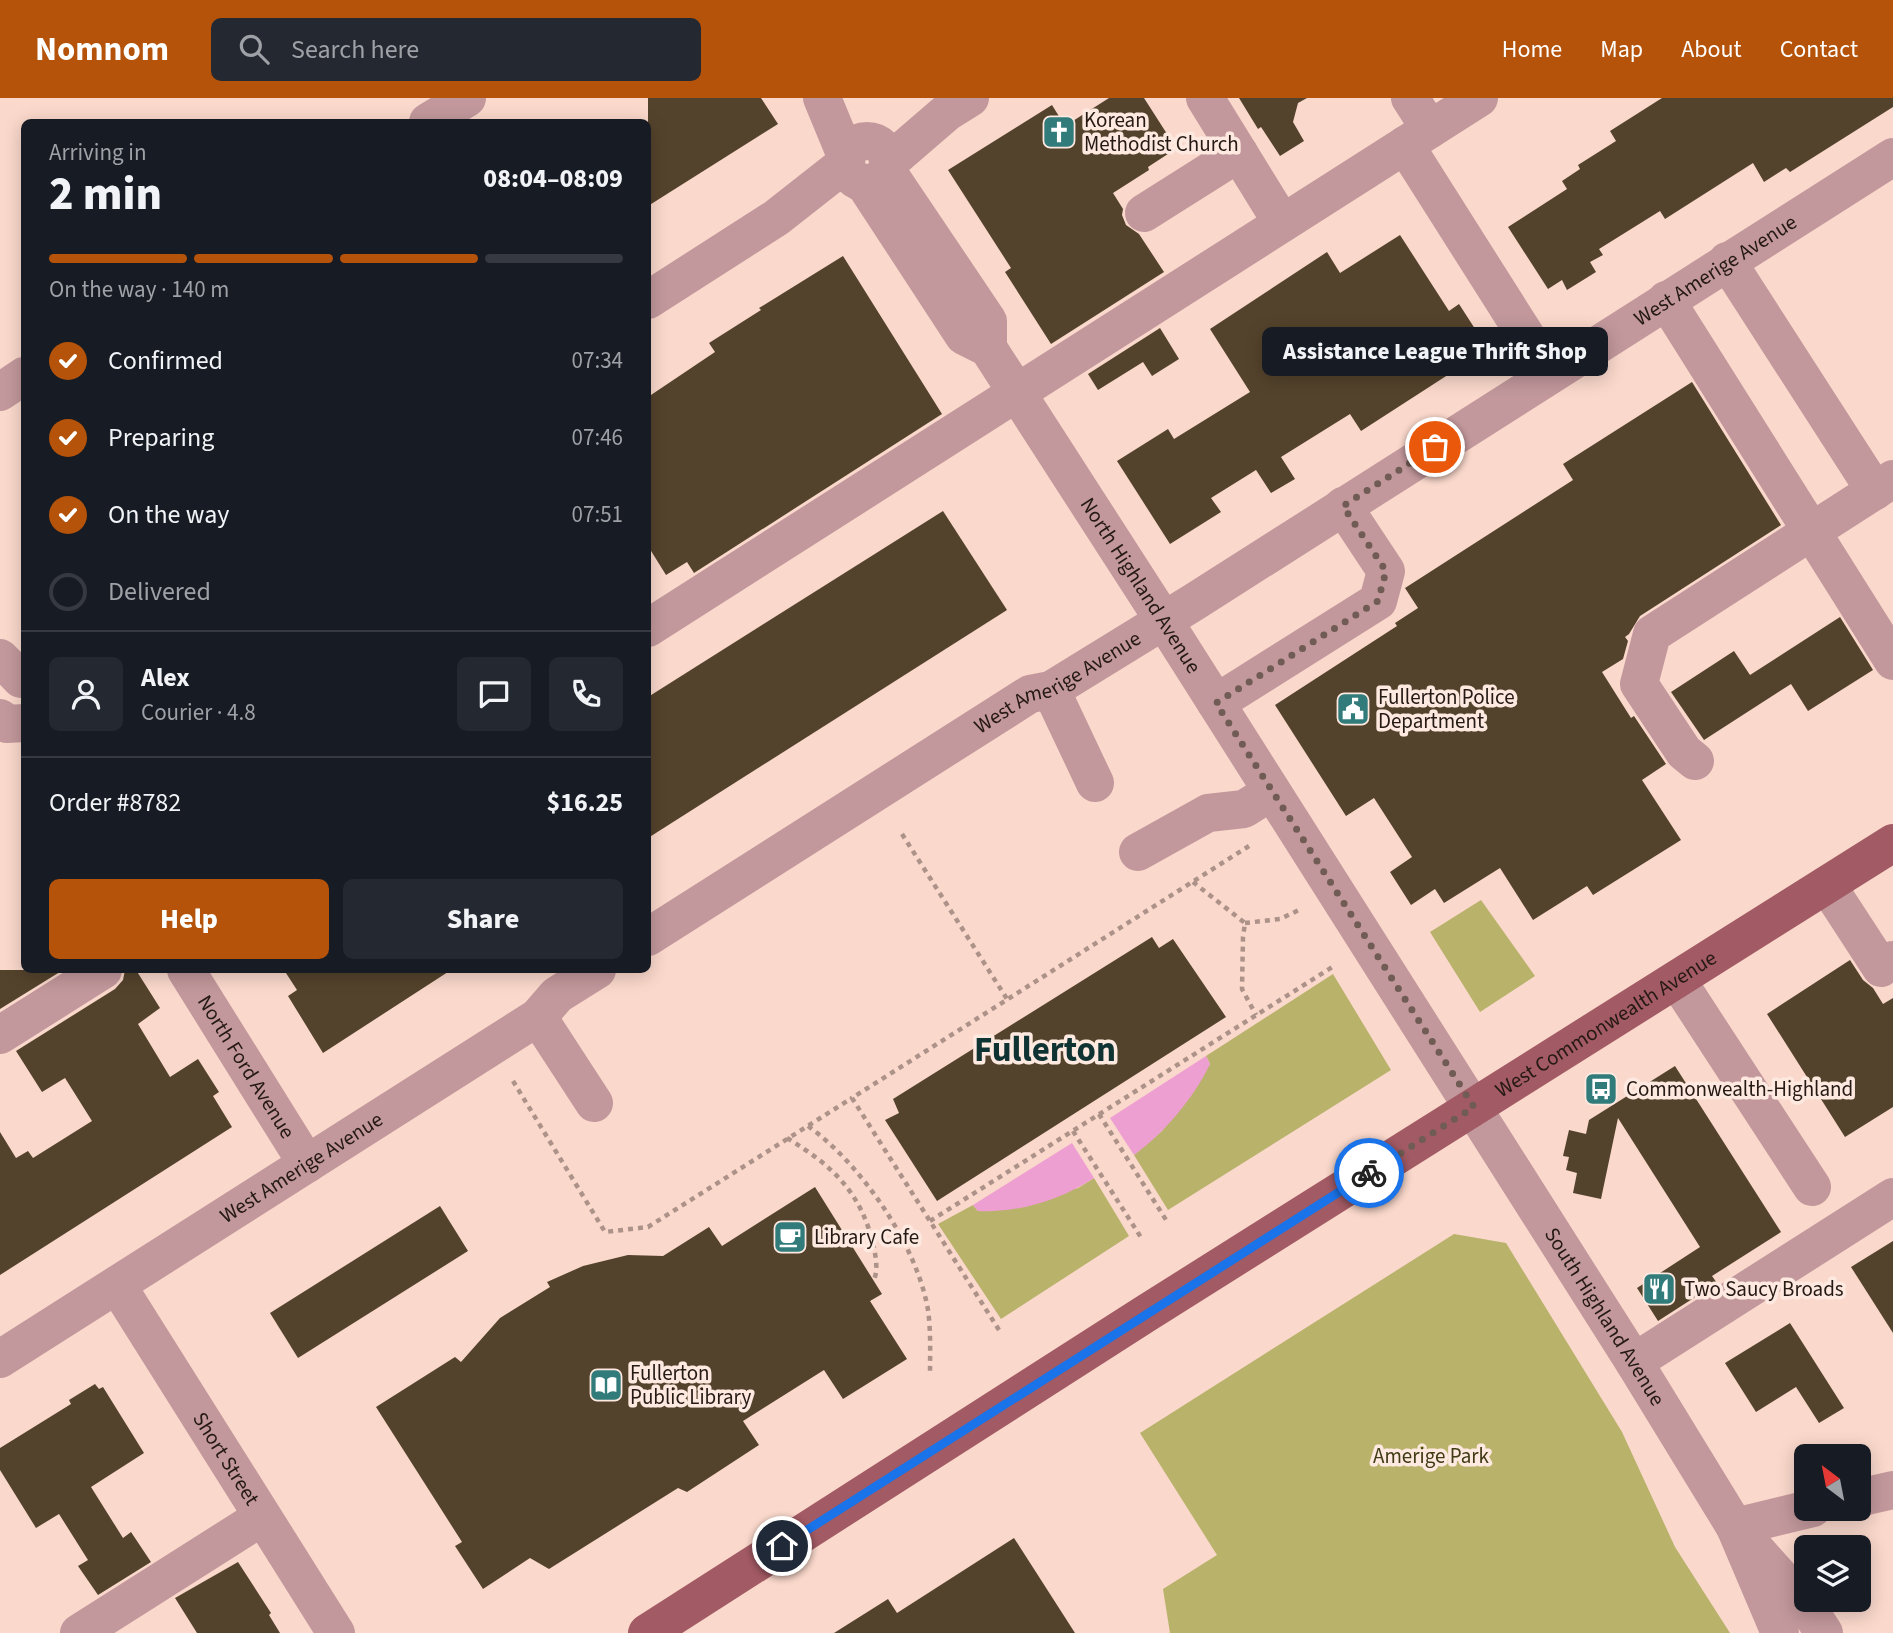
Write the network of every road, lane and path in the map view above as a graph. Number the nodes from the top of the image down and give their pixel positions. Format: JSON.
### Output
{"nodes":[{"id":1,"x":467,"y":98,"type":"edge"},
{"id":2,"x":822,"y":98,"type":"edge"},
{"id":3,"x":833,"y":98,"type":"edge"},
{"id":4,"x":1205,"y":98,"type":"edge"},
{"id":5,"x":1479,"y":98,"type":"edge"},
{"id":6,"x":958,"y":106,"type":"edge"},
{"id":7,"x":433,"y":119,"type":"edge"},
{"id":8,"x":1415,"y":124,"type":"edge"},
{"id":9,"x":1239,"y":153,"type":"junction"},
{"id":10,"x":1893,"y":156,"type":"edge"},
{"id":11,"x":866,"y":162,"type":"junction"},
{"id":12,"x":1144,"y":214,"type":"dead end"},
{"id":13,"x":1282,"y":223,"type":"junction"},
{"id":14,"x":1727,"y":261,"type":"junction"},
{"id":15,"x":651,"y":298,"type":"edge"},
{"id":16,"x":1666,"y":300,"type":"junction"},
{"id":17,"x":1550,"y":374,"type":"junction"},
{"id":18,"x":21,"y":378,"type":"edge"},
{"id":19,"x":1016,"y":391,"type":"junction"},
{"id":20,"x":0,"y":392,"type":"edge"},
{"id":21,"x":1884,"y":485,"type":"edge"},
{"id":22,"x":1343,"y":506,"type":"junction"},
{"id":23,"x":1812,"y":531,"type":"junction"},
{"id":24,"x":1164,"y":621,"type":"junction"},
{"id":25,"x":651,"y":626,"type":"edge"},
{"id":26,"x":1893,"y":660,"type":"edge"},
{"id":27,"x":1051,"y":690,"type":"junction"},
{"id":28,"x":1216,"y":703,"type":"junction"},
{"id":29,"x":1695,"y":761,"type":"dead end"},
{"id":30,"x":1095,"y":783,"type":"dead end"},
{"id":31,"x":1272,"y":792,"type":"junction"},
{"id":32,"x":902,"y":834,"type":"dead end"},
{"id":33,"x":1256,"y":842,"type":"dead end"},
{"id":34,"x":1893,"y":843,"type":"edge"},
{"id":35,"x":1138,"y":852,"type":"dead end"},
{"id":36,"x":1193,"y":882,"type":"junction"},
{"id":37,"x":1827,"y":885,"type":"junction"},
{"id":38,"x":1299,"y":910,"type":"dead end"},
{"id":39,"x":1245,"y":923,"type":"junction"},
{"id":40,"x":651,"y":935,"type":"edge"},
{"id":41,"x":1893,"y":960,"type":"edge"},
{"id":42,"x":1334,"y":966,"type":"dead end"},
{"id":43,"x":98,"y":973,"type":"edge"},
{"id":44,"x":188,"y":973,"type":"edge"},
{"id":45,"x":592,"y":973,"type":"edge"},
{"id":46,"x":1677,"y":980,"type":"junction"},
{"id":47,"x":1007,"y":999,"type":"junction"},
{"id":48,"x":1256,"y":1015,"type":"junction"},
{"id":49,"x":538,"y":1017,"type":"junction"},
{"id":50,"x":0,"y":1035,"type":"edge"},
{"id":51,"x":513,"y":1081,"type":"dead end"},
{"id":52,"x":852,"y":1098,"type":"junction"},
{"id":53,"x":594,"y":1104,"type":"dead end"},
{"id":54,"x":1474,"y":1107,"type":"junction"},
{"id":55,"x":1099,"y":1114,"type":"junction"},
{"id":56,"x":808,"y":1126,"type":"junction"},
{"id":57,"x":1073,"y":1131,"type":"junction"},
{"id":58,"x":788,"y":1138,"type":"junction"},
{"id":59,"x":307,"y":1164,"type":"junction"},
{"id":60,"x":1812,"y":1187,"type":"dead end"},
{"id":61,"x":1893,"y":1197,"type":"edge"},
{"id":62,"x":930,"y":1221,"type":"junction"},
{"id":63,"x":1168,"y":1223,"type":"dead end"},
{"id":64,"x":1142,"y":1239,"type":"dead end"},
{"id":65,"x":874,"y":1280,"type":"dead end"},
{"id":66,"x":117,"y":1285,"type":"junction"},
{"id":67,"x":999,"y":1330,"type":"dead end"},
{"id":68,"x":0,"y":1359,"type":"edge"},
{"id":69,"x":1634,"y":1362,"type":"junction"},
{"id":70,"x":930,"y":1374,"type":"dead end"},
{"id":71,"x":1893,"y":1490,"type":"edge"},
{"id":72,"x":1871,"y":1495,"type":"edge"},
{"id":73,"x":1794,"y":1513,"type":"edge"},
{"id":74,"x":262,"y":1517,"type":"junction"},
{"id":75,"x":1735,"y":1527,"type":"junction"},
{"id":76,"x":79,"y":1633,"type":"edge"},
{"id":77,"x":335,"y":1633,"type":"edge"},
{"id":78,"x":647,"y":1633,"type":"edge"},
{"id":79,"x":1780,"y":1633,"type":"edge"},
{"id":80,"x":1824,"y":1633,"type":"edge"}],
"edges":[{"from":1,"to":7,"type":"street"},
{"from":2,"to":11,"type":"street","name":"North Highland Avenue"},
{"from":3,"to":11,"type":"street","name":"North Highland Avenue"},
{"from":4,"to":9,"type":"street"},
{"from":5,"to":8,"type":"street"},
{"from":6,"to":11,"type":"street"},
{"from":8,"to":13,"type":"street"},
{"from":8,"to":17,"type":"street"},
{"from":9,"to":12,"type":"street"},
{"from":9,"to":13,"type":"street"},
{"from":10,"to":14,"type":"street","name":"West Amerige Avenue"},
{"from":11,"to":15,"type":"street"},
{"from":11,"to":19,"type":"street","name":"North Highland Avenue"},
{"from":13,"to":19,"type":"street"},
{"from":14,"to":16,"type":"street","name":"West Amerige Avenue"},
{"from":14,"to":21,"type":"street"},
{"from":16,"to":17,"type":"street","name":"West Amerige Avenue"},
{"from":16,"to":23,"type":"street"},
{"from":17,"to":22,"type":"street","name":"West Amerige Avenue"},
{"from":18,"to":20,"type":"street"},
{"from":19,"to":24,"type":"street","name":"North Highland Avenue"},
{"from":19,"to":25,"type":"street"},
{"from":21,"to":23,"type":"street"},
{"from":22,"to":24,"type":"street","name":"West Amerige Avenue"},
{"from":22,"to":28,"type":"street"},
{"from":23,"to":26,"type":"street"},
{"from":23,"to":29,"type":"street"},
{"from":24,"to":27,"type":"street","name":"West Amerige Avenue"},
{"from":24,"to":28,"type":"street","name":"North Highland Avenue"},
{"from":27,"to":30,"type":"street"},
{"from":27,"to":40,"type":"street","name":"West Amerige Avenue"},
{"from":28,"to":31,"type":"street","name":"North Highland Avenue"},
{"from":31,"to":35,"type":"street"},
{"from":31,"to":54,"type":"street","name":"North Highland Avenue"},
{"from":32,"to":47,"type":"path"},
{"from":33,"to":36,"type":"path"},
{"from":34,"to":37,"type":"main road","name":"West Commonwealth Avenue"},
{"from":36,"to":39,"type":"path"},
{"from":36,"to":47,"type":"path"},
{"from":37,"to":41,"type":"street"},
{"from":37,"to":46,"type":"main road","name":"West Commonwealth Avenue"},
{"from":38,"to":39,"type":"path"},
{"from":39,"to":48,"type":"path"},
{"from":42,"to":48,"type":"path"},
{"from":43,"to":50,"type":"street"},
{"from":44,"to":59,"type":"street","name":"North Ford Avenue"},
{"from":45,"to":49,"type":"street","name":"West Amerige Avenue"},
{"from":46,"to":54,"type":"main road","name":"West Commonwealth Avenue"},
{"from":46,"to":60,"type":"street"},
{"from":47,"to":52,"type":"path"},
{"from":48,"to":55,"type":"path"},
{"from":49,"to":53,"type":"street"},
{"from":49,"to":59,"type":"street","name":"West Amerige Avenue"},
{"from":51,"to":58,"type":"path"},
{"from":52,"to":56,"type":"path"},
{"from":52,"to":62,"type":"path"},
{"from":54,"to":69,"type":"street","name":"South Highland Avenue"},
{"from":54,"to":78,"type":"main road","name":"West Commonwealth Avenue"},
{"from":55,"to":57,"type":"path"},
{"from":55,"to":63,"type":"path"},
{"from":56,"to":58,"type":"path"},
{"from":56,"to":70,"type":"path"},
{"from":57,"to":62,"type":"path"},
{"from":57,"to":64,"type":"path"},
{"from":58,"to":65,"type":"path"},
{"from":59,"to":66,"type":"street","name":"West Amerige Avenue"},
{"from":61,"to":69,"type":"street"},
{"from":62,"to":67,"type":"path"},
{"from":66,"to":68,"type":"street","name":"West Amerige Avenue"},
{"from":66,"to":74,"type":"street","name":"Short Street"},
{"from":69,"to":75,"type":"street","name":"South Highland Avenue"},
{"from":71,"to":72,"type":"street"},
{"from":73,"to":75,"type":"street"},
{"from":74,"to":76,"type":"street"},
{"from":74,"to":77,"type":"street","name":"Short Street"},
{"from":75,"to":79,"type":"street","name":"South Highland Avenue"},
{"from":75,"to":80,"type":"street","name":"South Highland Avenue"}]}
